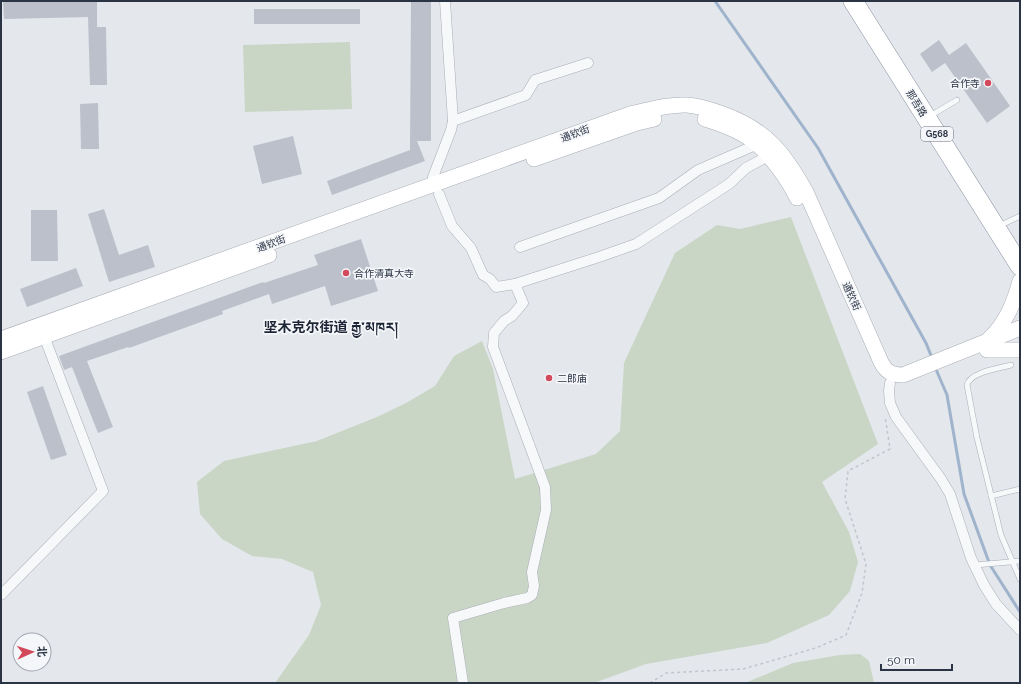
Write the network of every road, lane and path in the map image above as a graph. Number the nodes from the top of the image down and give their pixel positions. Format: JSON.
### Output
{"nodes":[{"id":1,"x":445,"y":1,"type":"edge"},
{"id":2,"x":853,"y":1,"type":"edge"},
{"id":3,"x":588,"y":63,"type":"dead end"},
{"id":4,"x":957,"y":100,"type":"dead end"},
{"id":5,"x":927,"y":118,"type":"junction"},
{"id":6,"x":453,"y":120,"type":"junction"},
{"id":7,"x":758,"y":144,"type":"junction"},
{"id":8,"x":768,"y":156,"type":"junction"},
{"id":9,"x":437,"y":189,"type":"junction"},
{"id":10,"x":1020,"y":216,"type":"edge"},
{"id":11,"x":995,"y":227,"type":"junction"},
{"id":12,"x":520,"y":247,"type":"dead end"},
{"id":13,"x":1020,"y":266,"type":"edge"},
{"id":14,"x":1020,"y":281,"type":"edge"},
{"id":15,"x":516,"y":284,"type":"junction"},
{"id":16,"x":1020,"y":328,"type":"edge"},
{"id":17,"x":44,"y":336,"type":"junction"},
{"id":18,"x":1020,"y":336,"type":"edge"},
{"id":19,"x":1,"y":339,"type":"edge"},
{"id":20,"x":985,"y":346,"type":"junction"},
{"id":21,"x":1020,"y":350,"type":"edge"},
{"id":22,"x":1,"y":352,"type":"edge"},
{"id":23,"x":1011,"y":365,"type":"dead end"},
{"id":24,"x":910,"y":377,"type":"junction"},
{"id":25,"x":890,"y":383,"type":"junction"},
{"id":26,"x":890,"y":403,"type":"junction"},
{"id":27,"x":1020,"y":489,"type":"edge"},
{"id":28,"x":992,"y":496,"type":"junction"},
{"id":29,"x":1020,"y":561,"type":"edge"},
{"id":30,"x":1012,"y":562,"type":"junction"},
{"id":31,"x":977,"y":565,"type":"junction"},
{"id":32,"x":1020,"y":579,"type":"edge"},
{"id":33,"x":1,"y":595,"type":"edge"},
{"id":34,"x":1020,"y":630,"type":"edge"},
{"id":35,"x":463,"y":683,"type":"edge"},
{"id":36,"x":650,"y":683,"type":"edge"}],
"edges":[{"from":1,"to":6,"type":"street"},
{"from":2,"to":5,"type":"highway","name":"那吾路","number":"G568"},
{"from":3,"to":6,"type":"street"},
{"from":4,"to":5,"type":"lane"},
{"from":5,"to":11,"type":"highway","name":"那吾路","number":"G568"},
{"from":6,"to":9,"type":"street"},
{"from":7,"to":8,"type":"main road"},
{"from":7,"to":9,"type":"main road"},
{"from":7,"to":12,"type":"street"},
{"from":8,"to":15,"type":"street"},
{"from":8,"to":25,"type":"main road"},
{"from":9,"to":15,"type":"street"},
{"from":9,"to":17,"type":"main road"},
{"from":9,"to":19,"type":"main road","name":"通钦街"},
{"from":9,"to":24,"type":"main road","name":"通钦街"},
{"from":10,"to":11,"type":"lane"},
{"from":11,"to":13,"type":"highway","name":"那吾路","number":"G568"},
{"from":14,"to":20,"type":"main road"},
{"from":15,"to":35,"type":"street"},
{"from":16,"to":20,"type":"main road"},
{"from":17,"to":22,"type":"main road"},
{"from":17,"to":33,"type":"street"},
{"from":18,"to":20,"type":"main road"},
{"from":20,"to":21,"type":"main road"},
{"from":20,"to":24,"type":"main road","name":"通钦街"},
{"from":23,"to":28,"type":"lane"},
{"from":24,"to":25,"type":"main road"},
{"from":25,"to":26,"type":"street"},
{"from":26,"to":31,"type":"street"},
{"from":26,"to":36,"type":"path"},
{"from":27,"to":28,"type":"lane"},
{"from":28,"to":30,"type":"lane"},
{"from":29,"to":30,"type":"lane"},
{"from":30,"to":31,"type":"lane"},
{"from":30,"to":32,"type":"lane"},
{"from":31,"to":34,"type":"street"}]}
